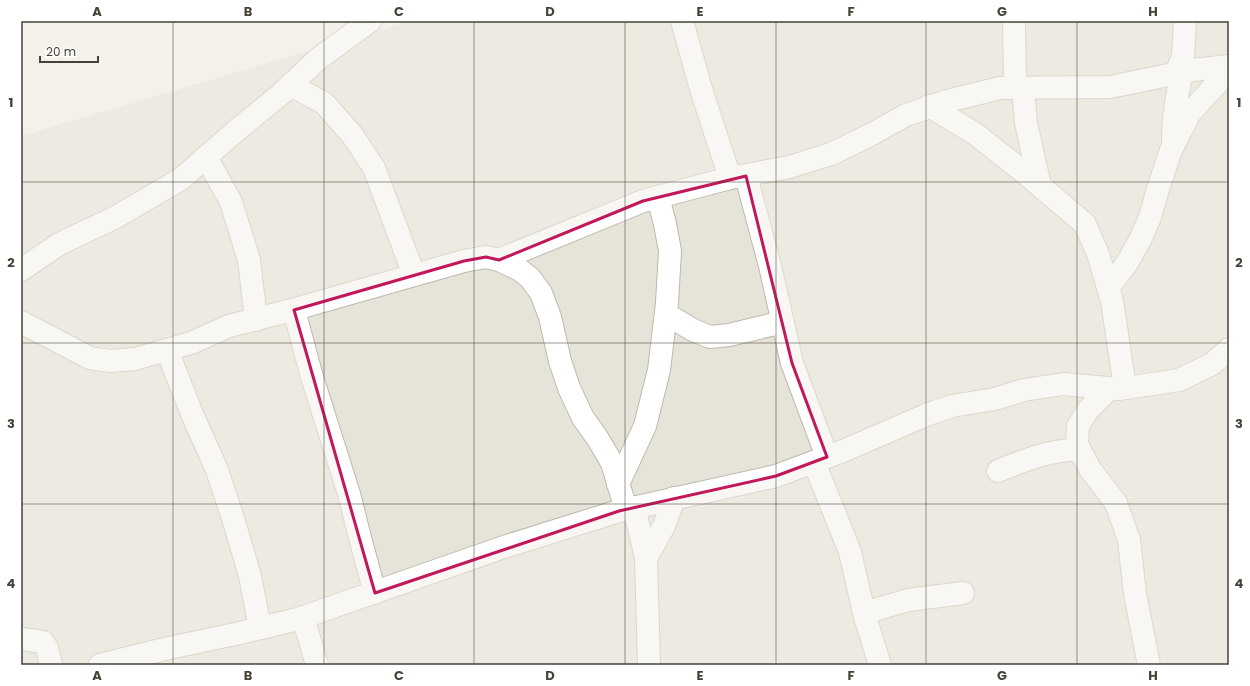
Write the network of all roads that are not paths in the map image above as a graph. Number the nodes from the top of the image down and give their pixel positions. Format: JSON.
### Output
{"nodes":[{"id":1,"x":370,"y":21,"type":"edge"},
{"id":2,"x":682,"y":21,"type":"edge"},
{"id":3,"x":1014,"y":21,"type":"edge"},
{"id":4,"x":1185,"y":21,"type":"edge"},
{"id":5,"x":1229,"y":66,"type":"edge"},
{"id":6,"x":1229,"y":70,"type":"edge"},
{"id":7,"x":1179,"y":72,"type":"junction"},
{"id":8,"x":290,"y":85,"type":"junction"},
{"id":9,"x":1019,"y":88,"type":"junction"},
{"id":10,"x":929,"y":106,"type":"junction"},
{"id":11,"x":1173,"y":146,"type":"junction"},
{"id":12,"x":206,"y":157,"type":"junction"},
{"id":13,"x":738,"y":177,"type":"junction"},
{"id":14,"x":1040,"y":186,"type":"junction"},
{"id":15,"x":658,"y":197,"type":"junction"},
{"id":16,"x":499,"y":260,"type":"junction"},
{"id":17,"x":21,"y":270,"type":"edge"},
{"id":18,"x":414,"y":275,"type":"junction"},
{"id":19,"x":1108,"y":288,"type":"junction"},
{"id":20,"x":294,"y":310,"type":"junction"},
{"id":21,"x":666,"y":314,"type":"junction"},
{"id":22,"x":256,"y":320,"type":"junction"},
{"id":23,"x":21,"y":322,"type":"edge"},
{"id":24,"x":783,"y":322,"type":"junction"},
{"id":25,"x":1229,"y":349,"type":"edge"},
{"id":26,"x":167,"y":350,"type":"junction"},
{"id":27,"x":1117,"y":388,"type":"junction"},
{"id":28,"x":1079,"y":448,"type":"junction"},
{"id":29,"x":820,"y":459,"type":"junction"},
{"id":30,"x":998,"y":471,"type":"dead end"},
{"id":31,"x":618,"y":484,"type":"junction"},
{"id":32,"x":674,"y":498,"type":"junction"},
{"id":33,"x":630,"y":508,"type":"junction"},
{"id":34,"x":646,"y":558,"type":"junction"},
{"id":35,"x":375,"y":593,"type":"junction"},
{"id":36,"x":963,"y":593,"type":"dead end"},
{"id":37,"x":864,"y":613,"type":"junction"},
{"id":38,"x":303,"y":617,"type":"junction"},
{"id":39,"x":260,"y":628,"type":"junction"},
{"id":40,"x":21,"y":640,"type":"edge"},
{"id":41,"x":51,"y":665,"type":"edge"},
{"id":42,"x":100,"y":665,"type":"edge"},
{"id":43,"x":317,"y":665,"type":"edge"},
{"id":44,"x":650,"y":665,"type":"edge"},
{"id":45,"x":880,"y":665,"type":"edge"},
{"id":46,"x":1149,"y":665,"type":"edge"}],
"edges":[{"from":1,"to":8,"type":"street"},
{"from":2,"to":13,"type":"street"},
{"from":3,"to":9,"type":"street"},
{"from":4,"to":7,"type":"street"},
{"from":5,"to":7,"type":"street"},
{"from":6,"to":11,"type":"street"},
{"from":7,"to":9,"type":"street"},
{"from":7,"to":11,"type":"street"},
{"from":8,"to":12,"type":"street"},
{"from":8,"to":18,"type":"street"},
{"from":9,"to":10,"type":"street"},
{"from":9,"to":14,"type":"street"},
{"from":10,"to":13,"type":"street"},
{"from":10,"to":14,"type":"street"},
{"from":11,"to":19,"type":"street"},
{"from":12,"to":17,"type":"street"},
{"from":12,"to":22,"type":"street"},
{"from":13,"to":15,"type":"street"},
{"from":13,"to":24,"type":"street"},
{"from":14,"to":19,"type":"street"},
{"from":15,"to":16,"type":"street"},
{"from":15,"to":21,"type":"street"},
{"from":16,"to":18,"type":"street"},
{"from":16,"to":31,"type":"street"},
{"from":18,"to":20,"type":"street"},
{"from":19,"to":27,"type":"street"},
{"from":20,"to":22,"type":"street"},
{"from":20,"to":35,"type":"street"},
{"from":21,"to":24,"type":"street"},
{"from":21,"to":31,"type":"street"},
{"from":22,"to":26,"type":"street"},
{"from":23,"to":26,"type":"street"},
{"from":24,"to":29,"type":"street"},
{"from":25,"to":27,"type":"street"},
{"from":26,"to":39,"type":"street"},
{"from":27,"to":28,"type":"street"},
{"from":27,"to":29,"type":"street"},
{"from":28,"to":30,"type":"street"},
{"from":28,"to":46,"type":"street"},
{"from":29,"to":32,"type":"street"},
{"from":29,"to":37,"type":"street"},
{"from":31,"to":33,"type":"street"},
{"from":32,"to":33,"type":"street"},
{"from":32,"to":34,"type":"street"},
{"from":33,"to":34,"type":"street"},
{"from":33,"to":35,"type":"street"},
{"from":34,"to":44,"type":"street"},
{"from":35,"to":38,"type":"street"},
{"from":36,"to":37,"type":"street"},
{"from":37,"to":45,"type":"street"},
{"from":38,"to":39,"type":"street"},
{"from":38,"to":43,"type":"street"},
{"from":39,"to":42,"type":"street"},
{"from":40,"to":41,"type":"street"}]}
